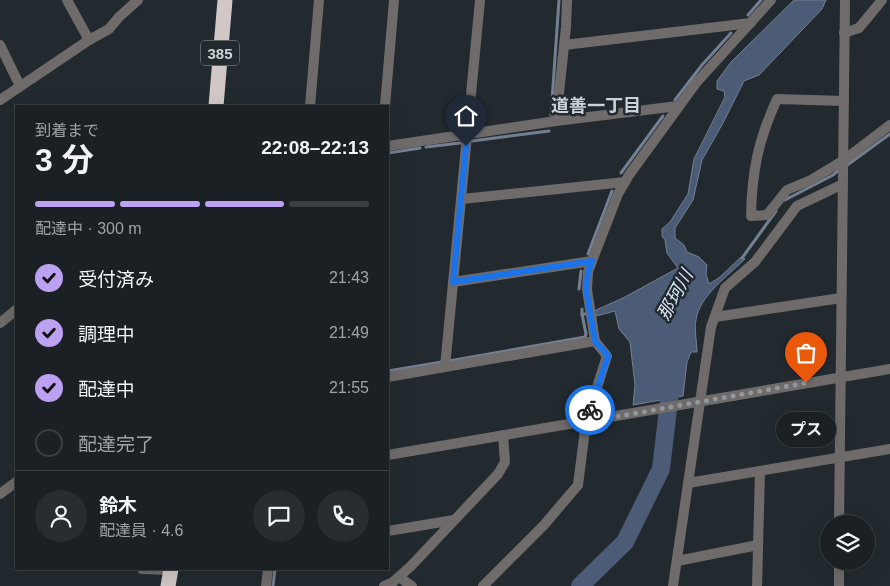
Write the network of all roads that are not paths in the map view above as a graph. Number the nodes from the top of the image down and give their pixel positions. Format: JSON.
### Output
{"nodes":[{"id":1,"x":67,"y":0,"type":"edge"},
{"id":2,"x":138,"y":0,"type":"edge"},
{"id":3,"x":225,"y":0,"type":"edge"},
{"id":4,"x":319,"y":0,"type":"edge"},
{"id":5,"x":394,"y":0,"type":"edge"},
{"id":6,"x":480,"y":0,"type":"edge"},
{"id":7,"x":567,"y":0,"type":"edge"},
{"id":8,"x":771,"y":0,"type":"edge"},
{"id":9,"x":845,"y":0,"type":"edge"},
{"id":10,"x":882,"y":0,"type":"edge"},
{"id":11,"x":751,"y":23,"type":"junction"},
{"id":12,"x":844,"y":28,"type":"junction"},
{"id":13,"x":89,"y":40,"type":"junction"},
{"id":14,"x":0,"y":45,"type":"edge"},
{"id":15,"x":564,"y":46,"type":"junction"},
{"id":16,"x":20,"y":86,"type":"junction"},
{"id":17,"x":0,"y":100,"type":"edge"},
{"id":18,"x":844,"y":101,"type":"junction"},
{"id":19,"x":216,"y":105,"type":"edge"},
{"id":20,"x":310,"y":105,"type":"edge"},
{"id":21,"x":384,"y":105,"type":"edge"},
{"id":22,"x":678,"y":106,"type":"junction"},
{"id":23,"x":556,"y":121,"type":"junction"},
{"id":24,"x":890,"y":125,"type":"edge"},
{"id":25,"x":468,"y":134,"type":"junction"},
{"id":26,"x":389,"y":146,"type":"edge"},
{"id":27,"x":844,"y":161,"type":"junction"},
{"id":28,"x":843,"y":180,"type":"junction"},
{"id":29,"x":625,"y":182,"type":"junction"},
{"id":30,"x":462,"y":199,"type":"junction"},
{"id":31,"x":592,"y":261,"type":"junction"},
{"id":32,"x":453,"y":282,"type":"junction"},
{"id":33,"x":841,"y":298,"type":"junction"},
{"id":34,"x":15,"y":311,"type":"edge"},
{"id":35,"x":715,"y":317,"type":"junction"},
{"id":36,"x":0,"y":323,"type":"edge"},
{"id":37,"x":595,"y":341,"type":"junction"},
{"id":38,"x":445,"y":367,"type":"junction"},
{"id":39,"x":890,"y":369,"type":"edge"},
{"id":40,"x":389,"y":377,"type":"edge"},
{"id":41,"x":840,"y":377,"type":"junction"},
{"id":42,"x":698,"y":402,"type":"junction"},
{"id":43,"x":589,"y":421,"type":"junction"},
{"id":44,"x":503,"y":435,"type":"junction"},
{"id":45,"x":890,"y":449,"type":"edge"},
{"id":46,"x":389,"y":456,"type":"edge"},
{"id":47,"x":840,"y":457,"type":"junction"},
{"id":48,"x":760,"y":472,"type":"junction"},
{"id":49,"x":15,"y":483,"type":"edge"},
{"id":50,"x":688,"y":483,"type":"junction"},
{"id":51,"x":0,"y":494,"type":"edge"},
{"id":52,"x":839,"y":515,"type":"edge"},
{"id":53,"x":454,"y":520,"type":"junction"},
{"id":54,"x":389,"y":531,"type":"edge"},
{"id":55,"x":758,"y":545,"type":"junction"},
{"id":56,"x":677,"y":561,"type":"junction"},
{"id":57,"x":174,"y":570,"type":"edge"},
{"id":58,"x":174,"y":570,"type":"edge"},
{"id":59,"x":268,"y":570,"type":"edge"},
{"id":60,"x":839,"y":570,"type":"edge"},
{"id":61,"x":399,"y":577,"type":"junction"},
{"id":62,"x":168,"y":586,"type":"edge"},
{"id":63,"x":177,"y":586,"type":"edge"},
{"id":64,"x":266,"y":586,"type":"edge"},
{"id":65,"x":384,"y":586,"type":"edge"},
{"id":66,"x":412,"y":586,"type":"edge"},
{"id":67,"x":483,"y":586,"type":"edge"},
{"id":68,"x":673,"y":586,"type":"edge"},
{"id":69,"x":757,"y":586,"type":"edge"},
{"id":70,"x":838,"y":586,"type":"edge"}],
"edges":[{"from":1,"to":13,"type":"street"},
{"from":2,"to":13,"type":"street"},
{"from":3,"to":19,"type":"highway","number":"385"},
{"from":4,"to":20,"type":"street"},
{"from":5,"to":21,"type":"street"},
{"from":6,"to":25,"type":"street"},
{"from":7,"to":15,"type":"street"},
{"from":8,"to":11,"type":"street"},
{"from":9,"to":12,"type":"street"},
{"from":10,"to":12,"type":"street"},
{"from":11,"to":15,"type":"street"},
{"from":11,"to":22,"type":"street"},
{"from":12,"to":18,"type":"street"},
{"from":13,"to":16,"type":"street"},
{"from":14,"to":16,"type":"street"},
{"from":15,"to":23,"type":"street"},
{"from":16,"to":17,"type":"street"},
{"from":18,"to":27,"type":"street"},
{"from":18,"to":27,"type":"street"},
{"from":22,"to":23,"type":"street"},
{"from":22,"to":29,"type":"street"},
{"from":23,"to":25,"type":"street"},
{"from":24,"to":27,"type":"street"},
{"from":25,"to":26,"type":"street"},
{"from":25,"to":30,"type":"street"},
{"from":27,"to":28,"type":"street"},
{"from":28,"to":33,"type":"street"},
{"from":28,"to":35,"type":"street"},
{"from":29,"to":30,"type":"street"},
{"from":29,"to":31,"type":"street"},
{"from":30,"to":32,"type":"street"},
{"from":31,"to":32,"type":"street"},
{"from":31,"to":37,"type":"street"},
{"from":32,"to":38,"type":"street"},
{"from":33,"to":35,"type":"street"},
{"from":33,"to":41,"type":"street"},
{"from":34,"to":36,"type":"street"},
{"from":35,"to":42,"type":"street"},
{"from":37,"to":38,"type":"street"},
{"from":37,"to":43,"type":"street"},
{"from":38,"to":40,"type":"street"},
{"from":39,"to":41,"type":"street"},
{"from":41,"to":42,"type":"street"},
{"from":41,"to":47,"type":"street"},
{"from":42,"to":43,"type":"street"},
{"from":42,"to":50,"type":"street"},
{"from":43,"to":44,"type":"street"},
{"from":43,"to":67,"type":"street"},
{"from":44,"to":46,"type":"street"},
{"from":44,"to":53,"type":"street"},
{"from":45,"to":47,"type":"street"},
{"from":47,"to":48,"type":"street"},
{"from":47,"to":52,"type":"street"},
{"from":48,"to":50,"type":"street"},
{"from":48,"to":55,"type":"street"},
{"from":49,"to":51,"type":"street"},
{"from":50,"to":56,"type":"street"},
{"from":53,"to":54,"type":"street"},
{"from":53,"to":61,"type":"street"},
{"from":55,"to":56,"type":"street"},
{"from":55,"to":69,"type":"street"},
{"from":56,"to":68,"type":"street"},
{"from":57,"to":62,"type":"highway"},
{"from":58,"to":63,"type":"highway"},
{"from":59,"to":64,"type":"street"},
{"from":60,"to":70,"type":"street"},
{"from":61,"to":65,"type":"street"},
{"from":61,"to":66,"type":"street"}]}
